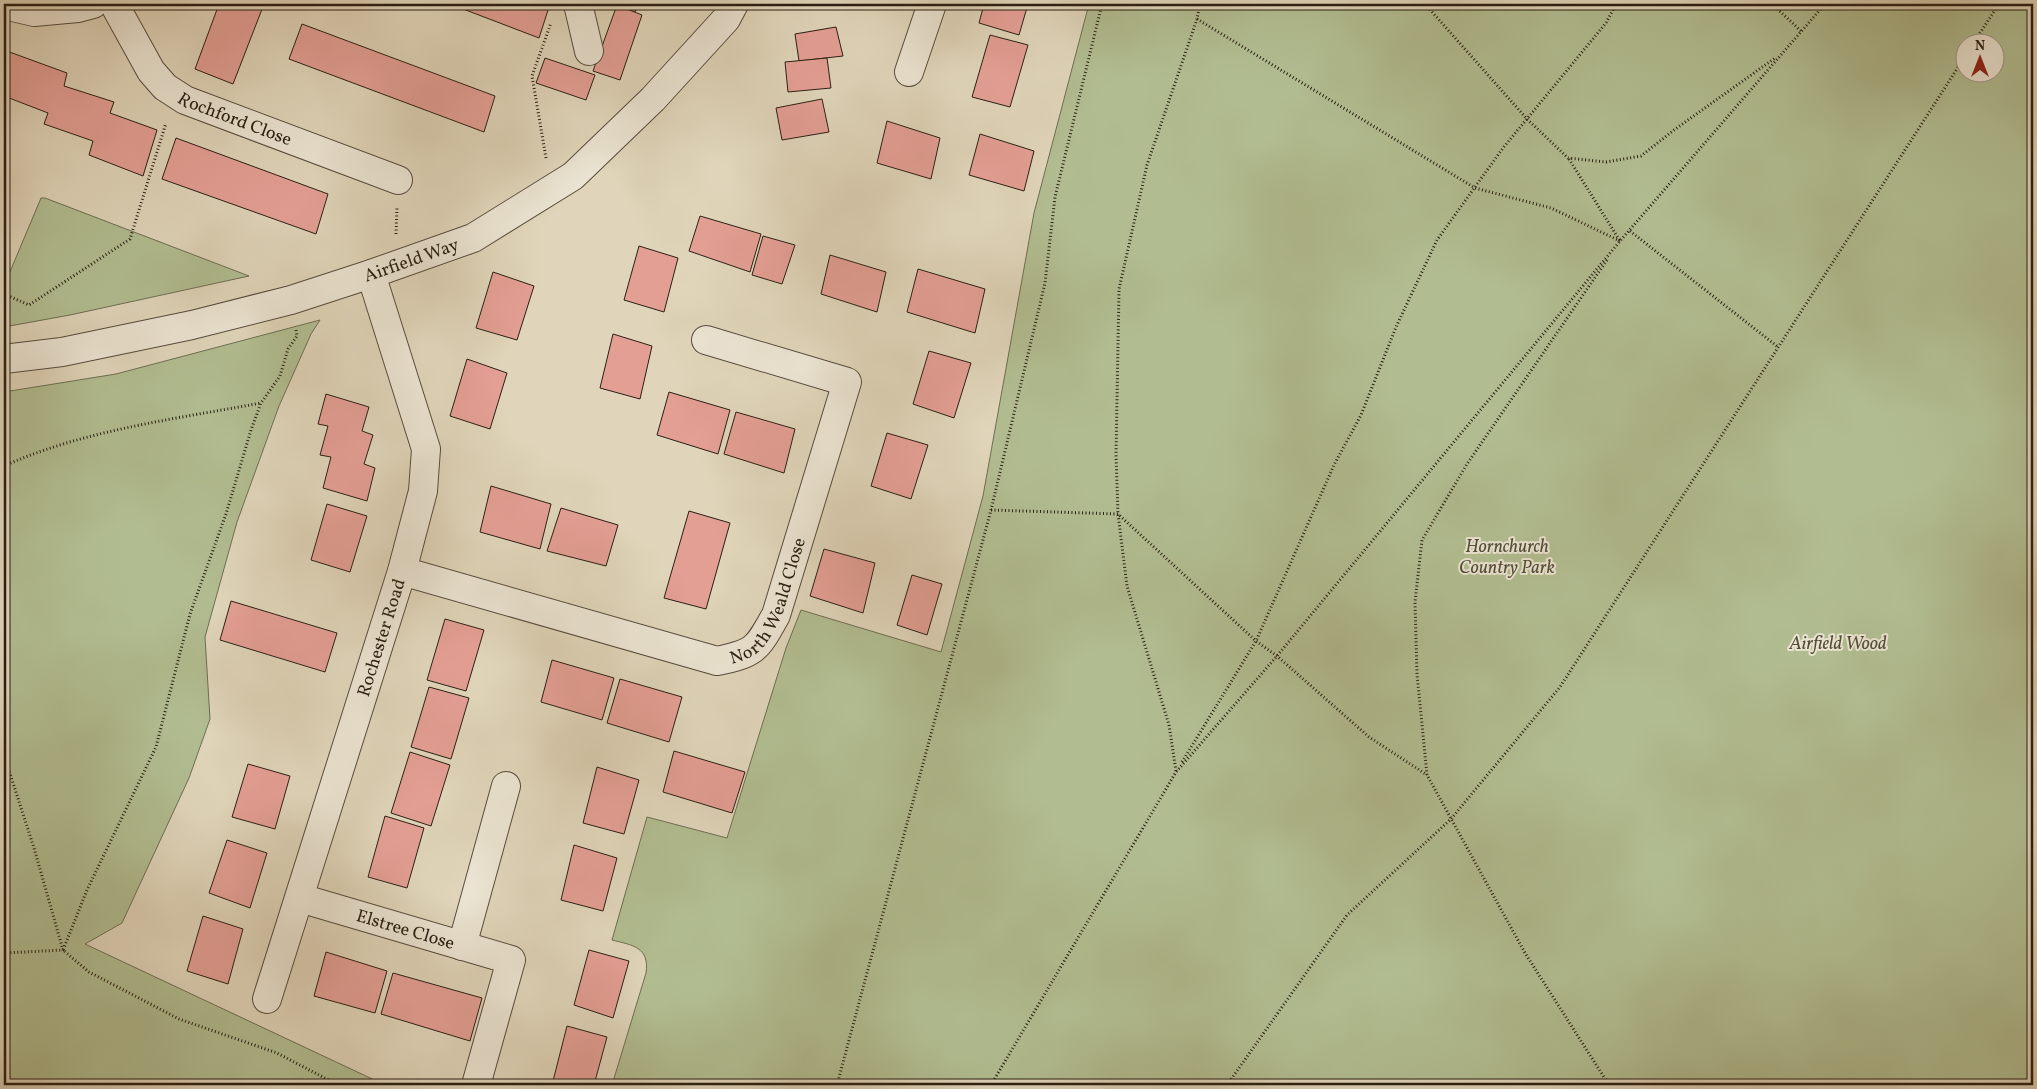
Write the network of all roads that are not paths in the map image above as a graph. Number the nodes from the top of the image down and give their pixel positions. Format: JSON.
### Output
{"nodes":[{"id":1,"x":93,"y":4,"type":"edge"},
{"id":2,"x":114,"y":4,"type":"edge"},
{"id":3,"x":578,"y":4,"type":"edge"},
{"id":4,"x":734,"y":4,"type":"edge"},
{"id":5,"x":932,"y":4,"type":"edge"},
{"id":6,"x":4,"y":5,"type":"edge"},
{"id":7,"x":589,"y":52,"type":"dead end"},
{"id":8,"x":909,"y":72,"type":"dead end"},
{"id":9,"x":398,"y":180,"type":"dead end"},
{"id":10,"x":371,"y":274,"type":"junction"},
{"id":11,"x":706,"y":340,"type":"dead end"},
{"id":12,"x":4,"y":359,"type":"edge"},
{"id":13,"x":402,"y":571,"type":"junction"},
{"id":14,"x":506,"y":786,"type":"dead end"},
{"id":15,"x":300,"y":898,"type":"junction"},
{"id":16,"x":462,"y":946,"type":"junction"},
{"id":17,"x":267,"y":999,"type":"dead end"},
{"id":18,"x":476,"y":1085,"type":"edge"}],
"edges":[{"from":1,"to":6,"type":"street"},
{"from":2,"to":9,"type":"street","name":"Rochford Close"},
{"from":3,"to":7,"type":"street"},
{"from":4,"to":10,"type":"street","name":"Airfield Way"},
{"from":5,"to":8,"type":"street"},
{"from":10,"to":12,"type":"street","name":"Airfield Way"},
{"from":10,"to":13,"type":"street","name":"Rochester Road"},
{"from":11,"to":13,"type":"street","name":"North Weald Close"},
{"from":13,"to":15,"type":"street","name":"Rochester Road"},
{"from":14,"to":16,"type":"street"},
{"from":15,"to":16,"type":"street","name":"Elstree Close"},
{"from":15,"to":17,"type":"street","name":"Rochester Road"},
{"from":16,"to":18,"type":"street","name":"Elstree Close"}]}
